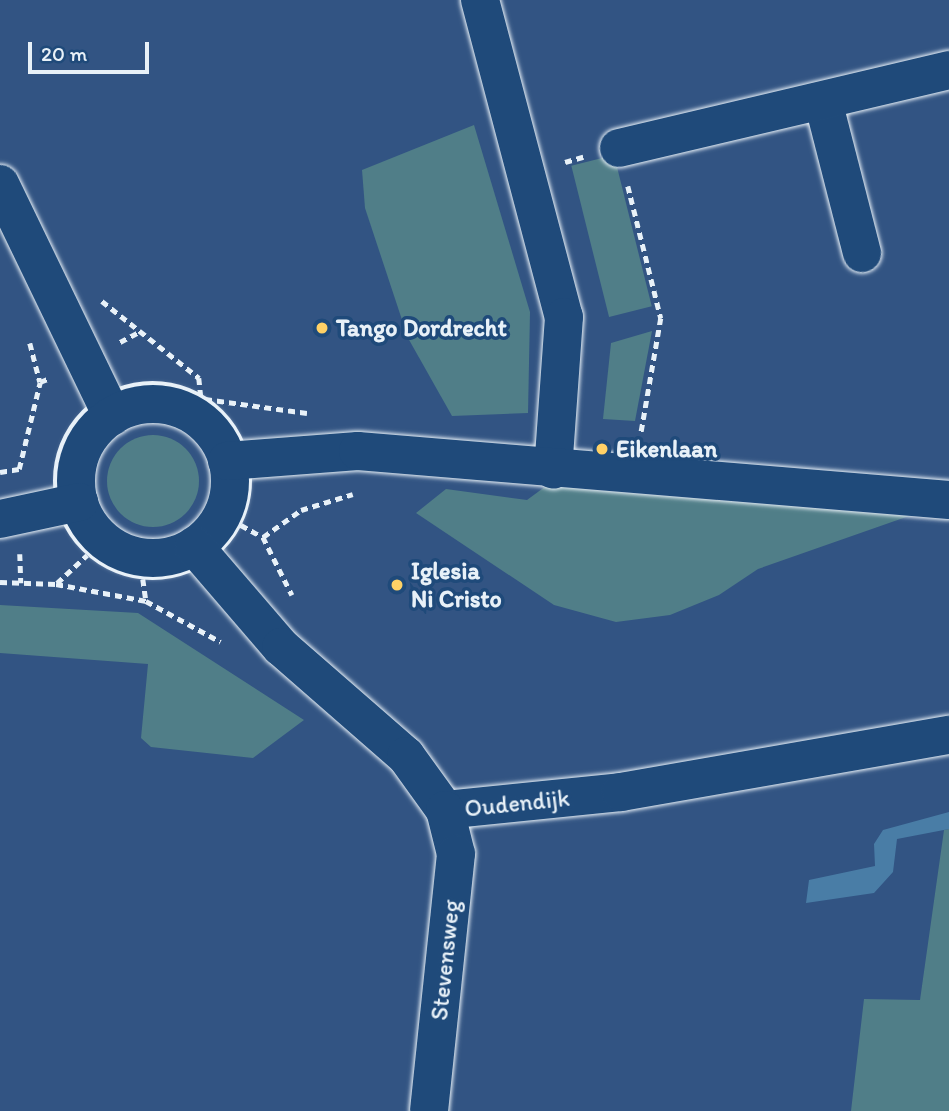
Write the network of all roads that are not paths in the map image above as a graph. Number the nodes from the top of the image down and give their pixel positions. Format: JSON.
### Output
{"nodes":[{"id":1,"x":480,"y":0,"type":"edge"},
{"id":2,"x":949,"y":70,"type":"edge"},
{"id":3,"x":823,"y":101,"type":"junction"},
{"id":4,"x":619,"y":148,"type":"road end"},
{"id":5,"x":0,"y":184,"type":"edge"},
{"id":6,"x":862,"y":253,"type":"dead end"},
{"id":7,"x":108,"y":406,"type":"junction"},
{"id":8,"x":237,"y":460,"type":"junction"},
{"id":9,"x":553,"y":470,"type":"junction"},
{"id":10,"x":949,"y":500,"type":"edge"},
{"id":11,"x":68,"y":504,"type":"junction"},
{"id":12,"x":0,"y":519,"type":"edge"},
{"id":13,"x":194,"y":546,"type":"junction"},
{"id":14,"x":949,"y":735,"type":"edge"},
{"id":15,"x":445,"y":810,"type":"junction"},
{"id":16,"x":429,"y":1111,"type":"edge"}],
"edges":[{"from":1,"to":9,"type":"street"},
{"from":2,"to":3,"type":"street"},
{"from":3,"to":4,"type":"street"},
{"from":3,"to":6,"type":"street"},
{"from":5,"to":7,"type":"street"},
{"from":7,"to":8,"type":"street"},
{"from":7,"to":11,"type":"street"},
{"from":8,"to":9,"type":"street"},
{"from":8,"to":13,"type":"street"},
{"from":9,"to":10,"type":"street"},
{"from":11,"to":12,"type":"street"},
{"from":11,"to":13,"type":"street"},
{"from":13,"to":15,"type":"street","name":"Oudendijk"},
{"from":14,"to":15,"type":"street","name":"Oudendijk"},
{"from":15,"to":16,"type":"street","name":"Stevensweg"}]}
